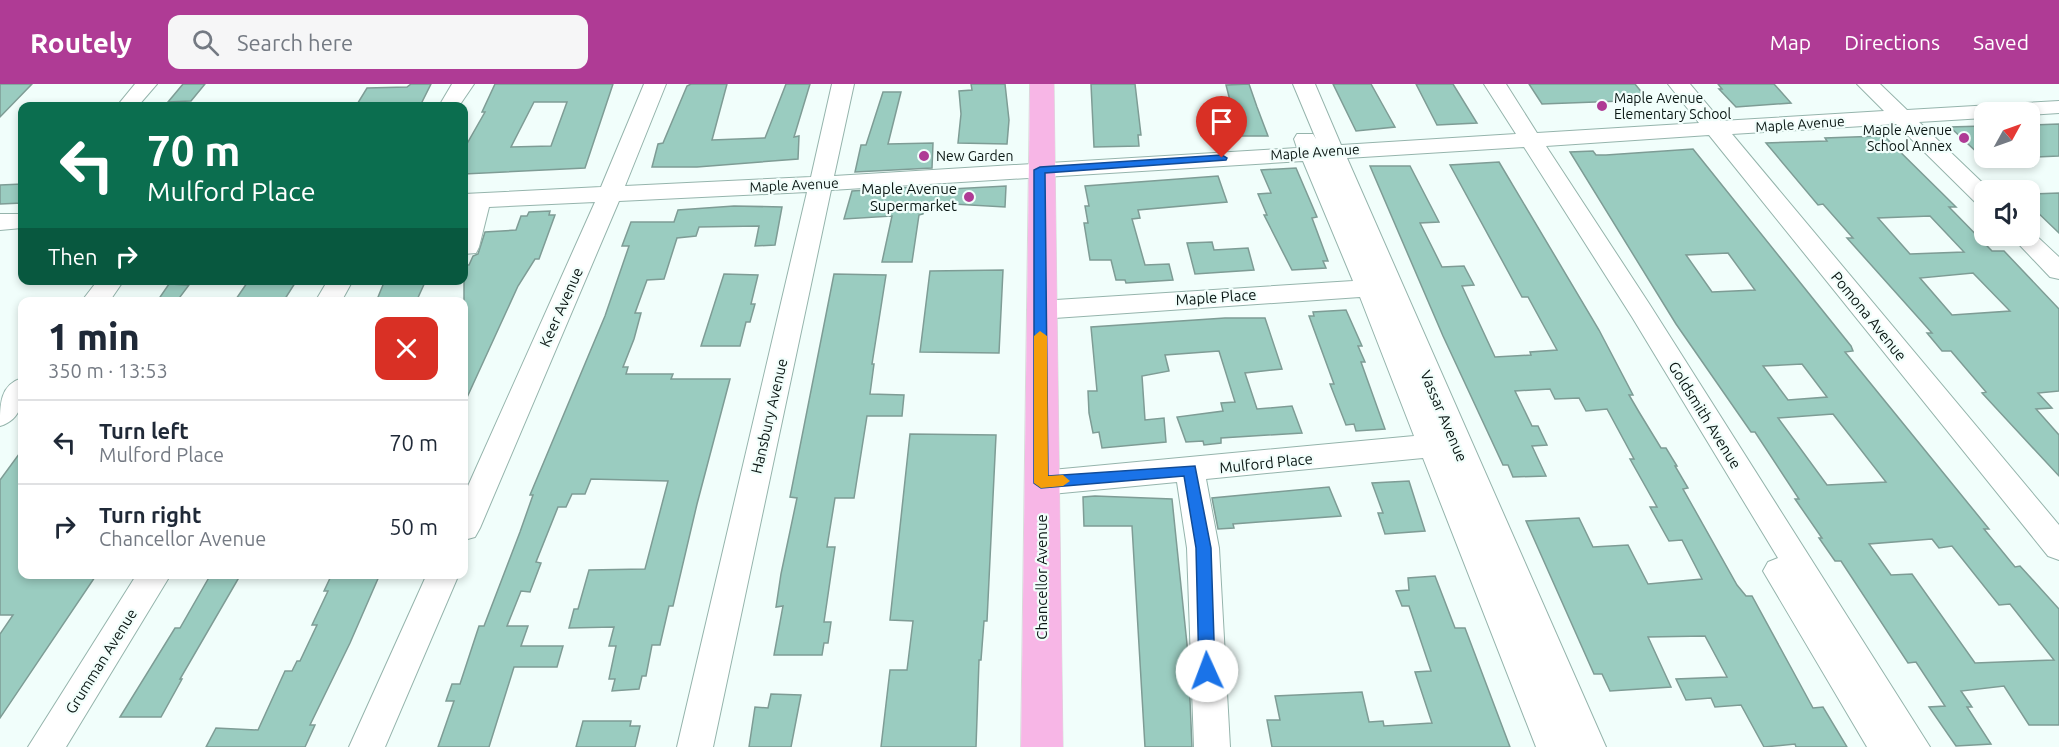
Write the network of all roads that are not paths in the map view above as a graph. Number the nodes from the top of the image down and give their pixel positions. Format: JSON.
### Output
{"nodes":[{"id":1,"x":146,"y":84,"type":"edge"},
{"id":2,"x":463,"y":84,"type":"edge"},
{"id":3,"x":655,"y":84,"type":"edge"},
{"id":4,"x":843,"y":84,"type":"edge"},
{"id":5,"x":1042,"y":84,"type":"edge"},
{"id":6,"x":1284,"y":84,"type":"edge"},
{"id":7,"x":1304,"y":84,"type":"edge"},
{"id":8,"x":1479,"y":84,"type":"edge"},
{"id":9,"x":1495,"y":84,"type":"edge"},
{"id":10,"x":1679,"y":84,"type":"edge"},
{"id":11,"x":1868,"y":84,"type":"edge"},
{"id":12,"x":130,"y":102,"type":"edge"},
{"id":13,"x":452,"y":102,"type":"edge"},
{"id":14,"x":2059,"y":107,"type":"edge"},
{"id":15,"x":1902,"y":118,"type":"junction"},
{"id":16,"x":1716,"y":130,"type":"junction"},
{"id":17,"x":1522,"y":139,"type":"junction"},
{"id":18,"x":1321,"y":152,"type":"junction"},
{"id":19,"x":1040,"y":170,"type":"junction"},
{"id":20,"x":821,"y":184,"type":"junction"},
{"id":21,"x":1974,"y":188,"type":"edge"},
{"id":22,"x":610,"y":194,"type":"junction"},
{"id":23,"x":471,"y":201,"type":"edge"},
{"id":24,"x":18,"y":221,"type":"edge"},
{"id":25,"x":0,"y":222,"type":"edge"},
{"id":26,"x":468,"y":236,"type":"edge"},
{"id":27,"x":2033,"y":246,"type":"edge"},
{"id":28,"x":2059,"y":271,"type":"edge"},
{"id":29,"x":108,"y":285,"type":"edge"},
{"id":30,"x":1380,"y":287,"type":"junction"},
{"id":31,"x":98,"y":297,"type":"edge"},
{"id":32,"x":1040,"y":310,"type":"junction"},
{"id":33,"x":18,"y":393,"type":"edge"},
{"id":34,"x":0,"y":415,"type":"edge"},
{"id":35,"x":1444,"y":445,"type":"junction"},
{"id":36,"x":1190,"y":470,"type":"junction"},
{"id":37,"x":1041,"y":483,"type":"junction"},
{"id":38,"x":468,"y":519,"type":"edge"},
{"id":39,"x":2059,"y":547,"type":"edge"},
{"id":40,"x":1793,"y":575,"type":"junction"},
{"id":41,"x":152,"y":579,"type":"edge"},
{"id":42,"x":441,"y":579,"type":"edge"},
{"id":43,"x":46,"y":747,"type":"edge"},
{"id":44,"x":367,"y":747,"type":"edge"},
{"id":45,"x":695,"y":747,"type":"edge"},
{"id":46,"x":1042,"y":747,"type":"edge"},
{"id":47,"x":1212,"y":747,"type":"edge"},
{"id":48,"x":1554,"y":747,"type":"edge"},
{"id":49,"x":1588,"y":747,"type":"edge"},
{"id":50,"x":1887,"y":747,"type":"edge"},
{"id":51,"x":1912,"y":747,"type":"edge"}],
"edges":[{"from":1,"to":12,"type":"street"},
{"from":2,"to":13,"type":"street"},
{"from":3,"to":22,"type":"street","name":"Keer Avenue"},
{"from":4,"to":20,"type":"street","name":"Hansbury Avenue"},
{"from":5,"to":19,"type":"main road","name":"Chancellor Avenue"},
{"from":6,"to":18,"type":"street","name":"Vassar Avenue"},
{"from":7,"to":18,"type":"street","name":"Vassar Avenue"},
{"from":8,"to":17,"type":"street","name":"Goldsmith Avenue"},
{"from":9,"to":17,"type":"street","name":"Goldsmith Avenue"},
{"from":10,"to":16,"type":"street","name":"Pomona Avenue"},
{"from":11,"to":15,"type":"street"},
{"from":14,"to":15,"type":"street","name":"Maple Avenue"},
{"from":15,"to":16,"type":"street","name":"Maple Avenue"},
{"from":15,"to":21,"type":"street"},
{"from":16,"to":17,"type":"street","name":"Maple Avenue"},
{"from":16,"to":39,"type":"street","name":"Pomona Avenue"},
{"from":17,"to":18,"type":"street","name":"Maple Avenue"},
{"from":17,"to":40,"type":"street","name":"Goldsmith Avenue"},
{"from":18,"to":19,"type":"street","name":"Maple Avenue"},
{"from":18,"to":30,"type":"street","name":"Vassar Avenue"},
{"from":19,"to":20,"type":"street","name":"Maple Avenue"},
{"from":19,"to":32,"type":"main road","name":"Chancellor Avenue"},
{"from":20,"to":22,"type":"street","name":"Maple Avenue"},
{"from":20,"to":45,"type":"street","name":"Hansbury Avenue"},
{"from":22,"to":23,"type":"street","name":"Maple Avenue"},
{"from":22,"to":38,"type":"street","name":"Keer Avenue"},
{"from":23,"to":26,"type":"street"},
{"from":24,"to":25,"type":"street"},
{"from":27,"to":28,"type":"street"},
{"from":29,"to":31,"type":"street"},
{"from":30,"to":32,"type":"street","name":"Maple Place"},
{"from":30,"to":35,"type":"street","name":"Vassar Avenue"},
{"from":32,"to":37,"type":"main road","name":"Chancellor Avenue"},
{"from":33,"to":34,"type":"street"},
{"from":35,"to":36,"type":"street","name":"Mulford Place"},
{"from":35,"to":48,"type":"street","name":"Vassar Avenue"},
{"from":35,"to":49,"type":"street","name":"Vassar Avenue"},
{"from":36,"to":37,"type":"street","name":"Mulford Place"},
{"from":36,"to":47,"type":"street"},
{"from":37,"to":46,"type":"main road","name":"Chancellor Avenue"},
{"from":40,"to":50,"type":"street","name":"Goldsmith Avenue"},
{"from":40,"to":51,"type":"street","name":"Goldsmith Avenue"},
{"from":41,"to":43,"type":"street","name":"Grumman Avenue"},
{"from":42,"to":44,"type":"street"}]}
